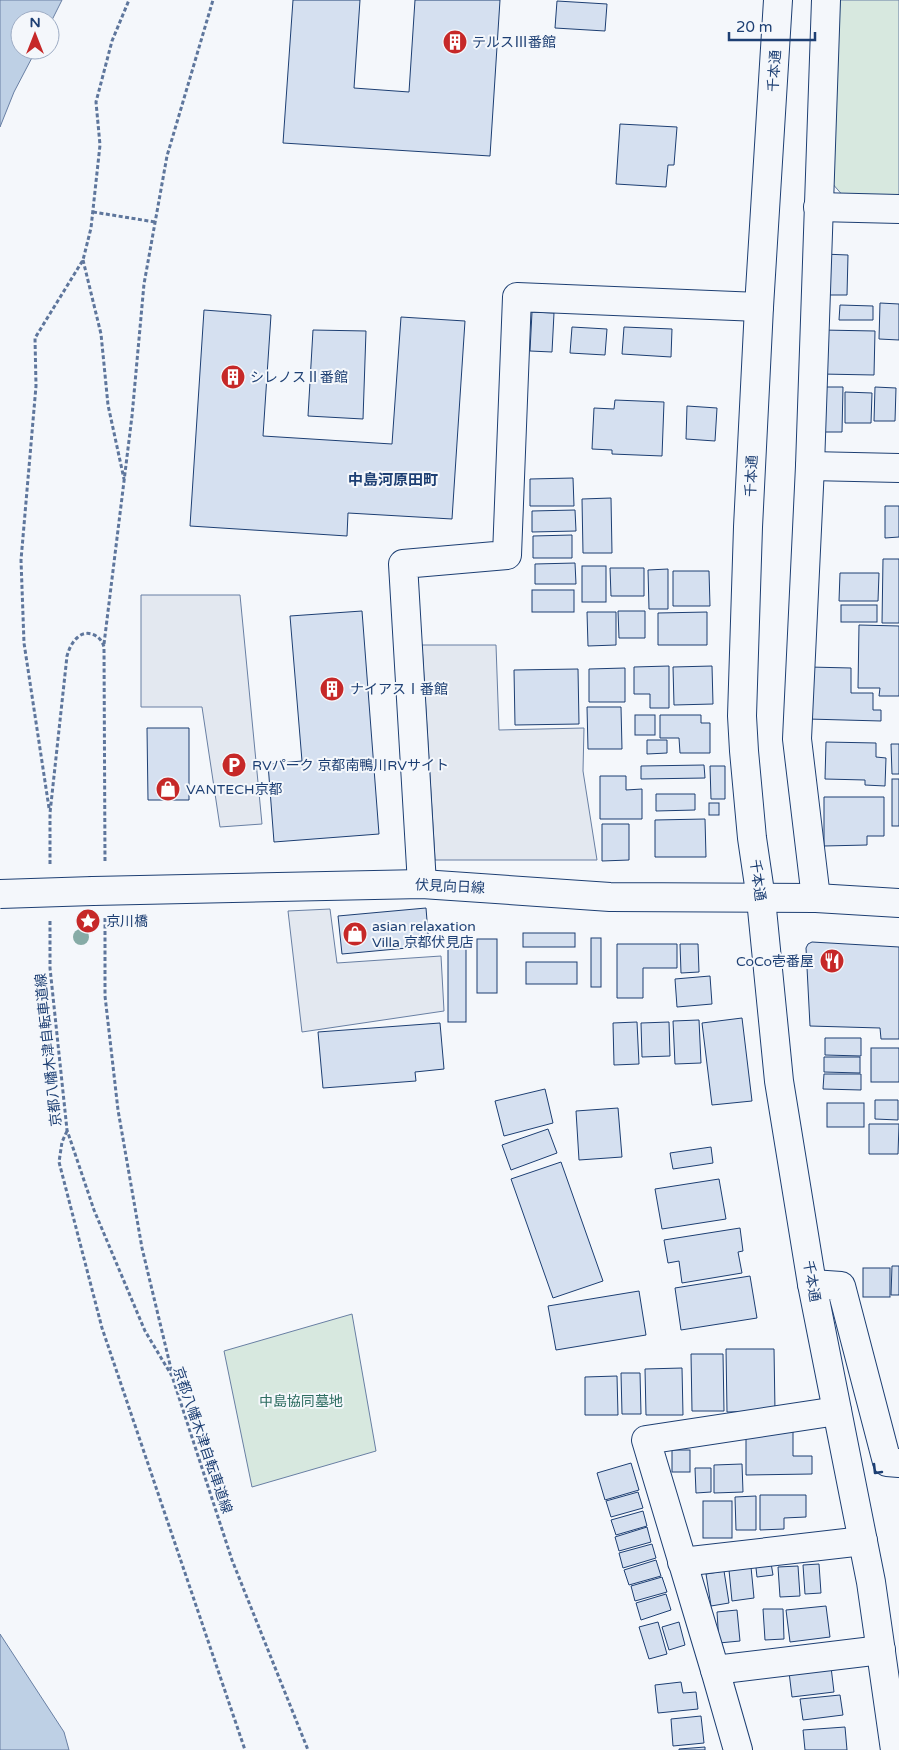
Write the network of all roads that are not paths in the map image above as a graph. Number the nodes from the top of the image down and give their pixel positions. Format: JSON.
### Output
{"nodes":[{"id":1,"x":778,"y":0,"type":"edge"},
{"id":2,"x":826,"y":0,"type":"edge"},
{"id":3,"x":818,"y":207,"type":"junction"},
{"id":4,"x":899,"y":208,"type":"edge"},
{"id":5,"x":759,"y":307,"type":"junction"},
{"id":6,"x":810,"y":466,"type":"junction"},
{"id":7,"x":899,"y":468,"type":"edge"},
{"id":8,"x":422,"y":884,"type":"junction"},
{"id":9,"x":0,"y":894,"type":"edge"},
{"id":10,"x":761,"y":898,"type":"junction"},
{"id":11,"x":816,"y":898,"type":"junction"},
{"id":12,"x":899,"y":903,"type":"edge"},
{"id":13,"x":812,"y":1284,"type":"junction"},
{"id":14,"x":837,"y":1411,"type":"junction"},
{"id":15,"x":899,"y":1462,"type":"edge"},
{"id":16,"x":863,"y":1541,"type":"junction"},
{"id":17,"x":682,"y":1562,"type":"junction"},
{"id":18,"x":881,"y":1650,"type":"junction"},
{"id":19,"x":716,"y":1670,"type":"junction"},
{"id":20,"x":738,"y":1750,"type":"edge"},
{"id":21,"x":895,"y":1750,"type":"edge"}],
"edges":[{"from":1,"to":5,"type":"street","name":"千本通"},
{"from":2,"to":3,"type":"street"},
{"from":3,"to":4,"type":"street"},
{"from":3,"to":6,"type":"street"},
{"from":5,"to":8,"type":"street"},
{"from":5,"to":10,"type":"street","name":"千本通"},
{"from":6,"to":7,"type":"street"},
{"from":6,"to":11,"type":"street"},
{"from":8,"to":9,"type":"street","name":"伏見向日線","bridge":true},
{"from":8,"to":10,"type":"street","name":"伏見向日線"},
{"from":10,"to":11,"type":"street","name":"伏見向日線"},
{"from":10,"to":13,"type":"street","name":"千本通"},
{"from":11,"to":12,"type":"street","name":"伏見向日線"},
{"from":13,"to":14,"type":"street","name":"千本通"},
{"from":13,"to":15,"type":"street"},
{"from":14,"to":16,"type":"street","name":"千本通"},
{"from":14,"to":17,"type":"street"},
{"from":16,"to":17,"type":"street"},
{"from":16,"to":18,"type":"street","name":"千本通"},
{"from":17,"to":19,"type":"street"},
{"from":18,"to":19,"type":"street"},
{"from":18,"to":21,"type":"street","name":"千本通"},
{"from":19,"to":20,"type":"street"}]}
